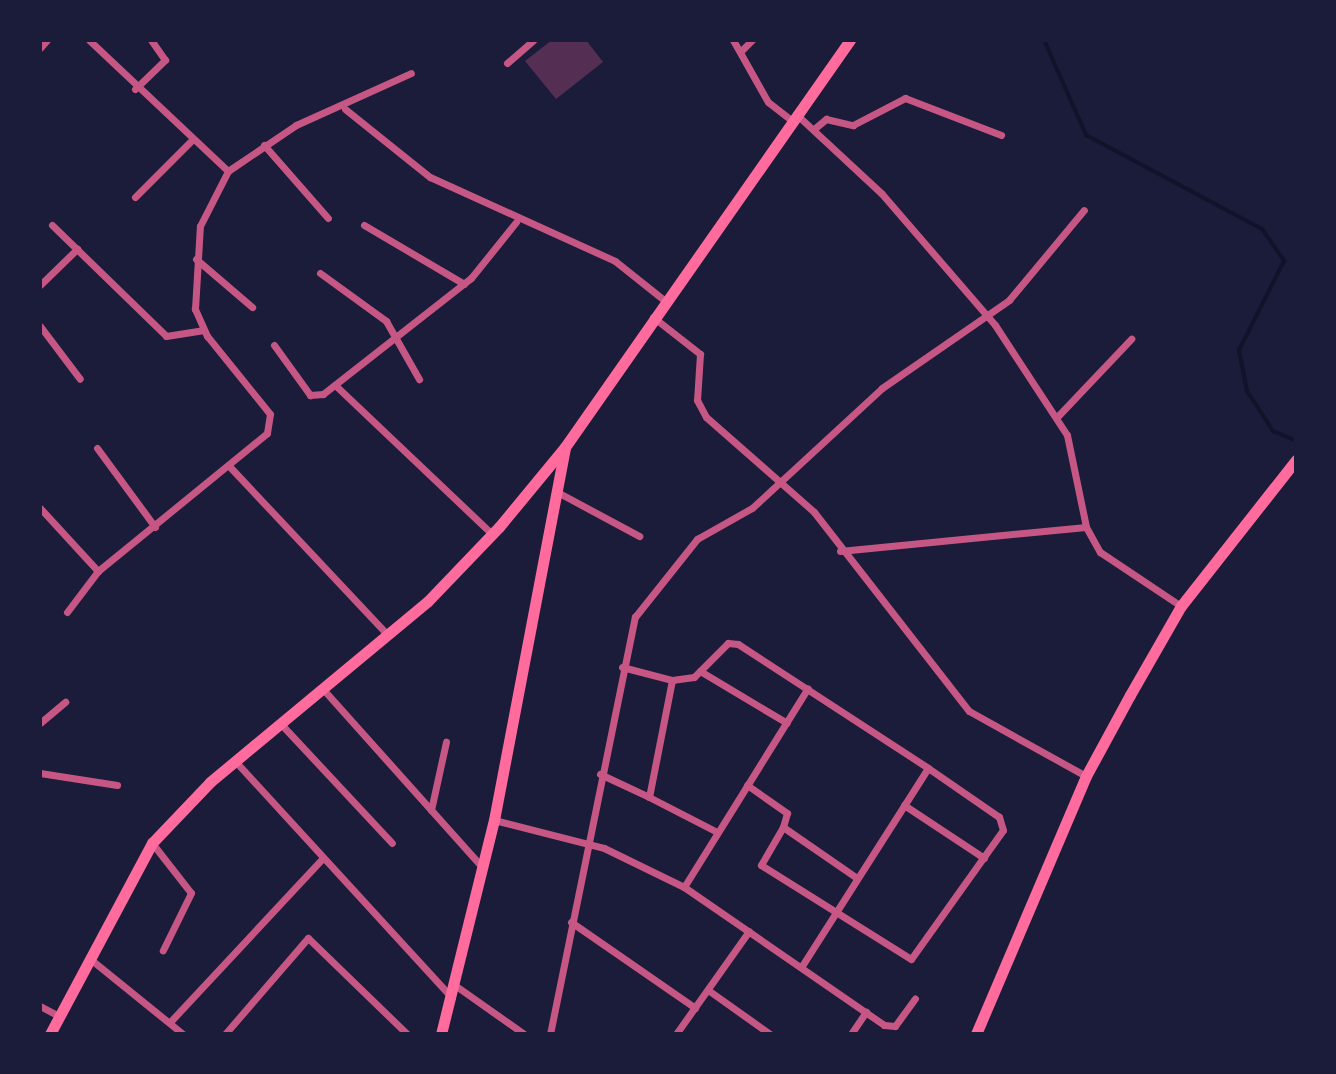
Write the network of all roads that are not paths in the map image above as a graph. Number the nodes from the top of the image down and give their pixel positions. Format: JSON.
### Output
{"nodes":[{"id":1,"x":47,"y":40,"type":"edge"},
{"id":2,"x":89,"y":40,"type":"edge"},
{"id":3,"x":151,"y":40,"type":"edge"},
{"id":4,"x":533,"y":40,"type":"edge"},
{"id":5,"x":733,"y":40,"type":"edge"},
{"id":6,"x":752,"y":40,"type":"edge"},
{"id":7,"x":850,"y":40,"type":"edge"},
{"id":8,"x":40,"y":48,"type":"edge"},
{"id":9,"x":742,"y":50,"type":"junction"},
{"id":10,"x":507,"y":63,"type":"dead end"},
{"id":11,"x":411,"y":73,"type":"dead end"},
{"id":12,"x":135,"y":89,"type":"junction"},
{"id":13,"x":345,"y":109,"type":"junction"},
{"id":14,"x":794,"y":117,"type":"junction"},
{"id":15,"x":814,"y":129,"type":"junction"},
{"id":16,"x":1001,"y":135,"type":"dead end"},
{"id":17,"x":190,"y":142,"type":"junction"},
{"id":18,"x":264,"y":145,"type":"junction"},
{"id":19,"x":228,"y":171,"type":"junction"},
{"id":20,"x":135,"y":197,"type":"dead end"},
{"id":21,"x":1084,"y":210,"type":"dead end"},
{"id":22,"x":328,"y":218,"type":"dead end"},
{"id":23,"x":516,"y":222,"type":"junction"},
{"id":24,"x":52,"y":225,"type":"dead end"},
{"id":25,"x":364,"y":225,"type":"dead end"},
{"id":26,"x":77,"y":249,"type":"junction"},
{"id":27,"x":196,"y":259,"type":"junction"},
{"id":28,"x":320,"y":273,"type":"dead end"},
{"id":29,"x":464,"y":284,"type":"junction"},
{"id":30,"x":40,"y":285,"type":"edge"},
{"id":31,"x":664,"y":300,"type":"junction"},
{"id":32,"x":252,"y":307,"type":"dead end"},
{"id":33,"x":988,"y":316,"type":"junction"},
{"id":34,"x":653,"y":317,"type":"junction"},
{"id":35,"x":40,"y":326,"type":"edge"},
{"id":36,"x":203,"y":330,"type":"junction"},
{"id":37,"x":397,"y":338,"type":"junction"},
{"id":38,"x":1131,"y":339,"type":"dead end"},
{"id":39,"x":274,"y":345,"type":"dead end"},
{"id":40,"x":80,"y":379,"type":"dead end"},
{"id":41,"x":419,"y":379,"type":"dead end"},
{"id":42,"x":335,"y":385,"type":"junction"},
{"id":43,"x":1057,"y":417,"type":"junction"},
{"id":44,"x":565,"y":447,"type":"junction"},
{"id":45,"x":97,"y":448,"type":"dead end"},
{"id":46,"x":1295,"y":461,"type":"edge"},
{"id":47,"x":230,"y":467,"type":"junction"},
{"id":48,"x":779,"y":479,"type":"junction"},
{"id":49,"x":561,"y":494,"type":"junction"},
{"id":50,"x":40,"y":508,"type":"edge"},
{"id":51,"x":155,"y":527,"type":"junction"},
{"id":52,"x":1086,"y":527,"type":"junction"},
{"id":53,"x":492,"y":534,"type":"junction"},
{"id":54,"x":639,"y":536,"type":"dead end"},
{"id":55,"x":840,"y":551,"type":"junction"},
{"id":56,"x":98,"y":571,"type":"junction"},
{"id":57,"x":1181,"y":606,"type":"junction"},
{"id":58,"x":67,"y":612,"type":"dead end"},
{"id":59,"x":388,"y":635,"type":"junction"},
{"id":60,"x":622,"y":667,"type":"junction"},
{"id":61,"x":700,"y":671,"type":"junction"},
{"id":62,"x":672,"y":680,"type":"junction"},
{"id":63,"x":322,"y":688,"type":"junction"},
{"id":64,"x":808,"y":688,"type":"junction"},
{"id":65,"x":65,"y":702,"type":"dead end"},
{"id":66,"x":40,"y":723,"type":"edge"},
{"id":67,"x":280,"y":723,"type":"junction"},
{"id":68,"x":787,"y":723,"type":"junction"},
{"id":69,"x":446,"y":742,"type":"dead end"},
{"id":70,"x":235,"y":761,"type":"junction"},
{"id":71,"x":928,"y":768,"type":"junction"},
{"id":72,"x":40,"y":773,"type":"edge"},
{"id":73,"x":600,"y":774,"type":"junction"},
{"id":74,"x":1086,"y":776,"type":"junction"},
{"id":75,"x":117,"y":785,"type":"dead end"},
{"id":76,"x":747,"y":785,"type":"junction"},
{"id":77,"x":649,"y":797,"type":"junction"},
{"id":78,"x":904,"y":805,"type":"junction"},
{"id":79,"x":431,"y":811,"type":"junction"},
{"id":80,"x":494,"y":820,"type":"junction"},
{"id":81,"x":783,"y":827,"type":"junction"},
{"id":82,"x":717,"y":832,"type":"junction"},
{"id":83,"x":152,"y":843,"type":"junction"},
{"id":84,"x":392,"y":843,"type":"dead end"},
{"id":85,"x":585,"y":844,"type":"junction"},
{"id":86,"x":323,"y":858,"type":"junction"},
{"id":87,"x":984,"y":858,"type":"junction"},
{"id":88,"x":481,"y":866,"type":"junction"},
{"id":89,"x":857,"y":878,"type":"junction"},
{"id":90,"x":684,"y":887,"type":"junction"},
{"id":91,"x":834,"y":914,"type":"junction"},
{"id":92,"x":571,"y":922,"type":"junction"},
{"id":93,"x":749,"y":931,"type":"junction"},
{"id":94,"x":163,"y":950,"type":"dead end"},
{"id":95,"x":89,"y":958,"type":"junction"},
{"id":96,"x":801,"y":967,"type":"junction"},
{"id":97,"x":456,"y":986,"type":"junction"},
{"id":98,"x":708,"y":990,"type":"junction"},
{"id":99,"x":915,"y":998,"type":"dead end"},
{"id":100,"x":452,"y":999,"type":"junction"},
{"id":101,"x":40,"y":1006,"type":"edge"},
{"id":102,"x":695,"y":1008,"type":"junction"},
{"id":103,"x":866,"y":1012,"type":"junction"},
{"id":104,"x":59,"y":1016,"type":"junction"},
{"id":105,"x":170,"y":1022,"type":"junction"},
{"id":106,"x":50,"y":1034,"type":"edge"},
{"id":107,"x":183,"y":1034,"type":"edge"},
{"id":108,"x":225,"y":1034,"type":"edge"},
{"id":109,"x":407,"y":1034,"type":"edge"},
{"id":110,"x":441,"y":1034,"type":"edge"},
{"id":111,"x":524,"y":1034,"type":"edge"},
{"id":112,"x":550,"y":1034,"type":"edge"},
{"id":113,"x":677,"y":1034,"type":"edge"},
{"id":114,"x":770,"y":1034,"type":"edge"},
{"id":115,"x":851,"y":1034,"type":"edge"},
{"id":116,"x":976,"y":1034,"type":"edge"}],
"edges":[{"from":1,"to":8,"type":"street"},
{"from":2,"to":12,"type":"street"},
{"from":3,"to":12,"type":"street"},
{"from":4,"to":10,"type":"street"},
{"from":5,"to":9,"type":"street"},
{"from":6,"to":9,"type":"street"},
{"from":7,"to":14,"type":"main road"},
{"from":9,"to":14,"type":"street"},
{"from":11,"to":13,"type":"street"},
{"from":12,"to":17,"type":"street"},
{"from":13,"to":18,"type":"street"},
{"from":13,"to":23,"type":"street"},
{"from":14,"to":15,"type":"street"},
{"from":14,"to":31,"type":"main road"},
{"from":15,"to":16,"type":"street"},
{"from":15,"to":33,"type":"street"},
{"from":17,"to":19,"type":"street"},
{"from":17,"to":20,"type":"street"},
{"from":18,"to":19,"type":"street"},
{"from":18,"to":22,"type":"street"},
{"from":19,"to":27,"type":"street"},
{"from":21,"to":33,"type":"street"},
{"from":23,"to":29,"type":"street"},
{"from":23,"to":31,"type":"street"},
{"from":24,"to":26,"type":"street"},
{"from":25,"to":29,"type":"street"},
{"from":26,"to":30,"type":"street"},
{"from":26,"to":36,"type":"street"},
{"from":27,"to":32,"type":"street"},
{"from":27,"to":36,"type":"street"},
{"from":28,"to":37,"type":"street"},
{"from":29,"to":37,"type":"street"},
{"from":31,"to":34,"type":"main road"},
{"from":33,"to":43,"type":"street"},
{"from":33,"to":48,"type":"street"},
{"from":34,"to":44,"type":"main road"},
{"from":34,"to":48,"type":"street"},
{"from":35,"to":40,"type":"street"},
{"from":36,"to":47,"type":"street"},
{"from":37,"to":41,"type":"street"},
{"from":37,"to":42,"type":"street"},
{"from":38,"to":43,"type":"street"},
{"from":39,"to":42,"type":"street"},
{"from":42,"to":53,"type":"street"},
{"from":43,"to":52,"type":"street"},
{"from":44,"to":49,"type":"main road"},
{"from":44,"to":53,"type":"main road"},
{"from":45,"to":51,"type":"street"},
{"from":46,"to":57,"type":"main road"},
{"from":47,"to":51,"type":"street"},
{"from":47,"to":59,"type":"street"},
{"from":48,"to":55,"type":"street"},
{"from":48,"to":60,"type":"street"},
{"from":49,"to":54,"type":"street"},
{"from":49,"to":80,"type":"main road"},
{"from":50,"to":56,"type":"street"},
{"from":51,"to":56,"type":"street"},
{"from":52,"to":55,"type":"street"},
{"from":52,"to":57,"type":"street"},
{"from":53,"to":59,"type":"main road"},
{"from":55,"to":74,"type":"street"},
{"from":56,"to":58,"type":"street"},
{"from":57,"to":74,"type":"main road"},
{"from":59,"to":63,"type":"main road"},
{"from":60,"to":62,"type":"street"},
{"from":60,"to":73,"type":"street"},
{"from":61,"to":62,"type":"street"},
{"from":61,"to":64,"type":"street"},
{"from":61,"to":68,"type":"street"},
{"from":62,"to":77,"type":"street"},
{"from":63,"to":67,"type":"main road"},
{"from":63,"to":79,"type":"street"},
{"from":64,"to":68,"type":"street"},
{"from":64,"to":71,"type":"street"},
{"from":65,"to":66,"type":"street"},
{"from":67,"to":70,"type":"main road"},
{"from":67,"to":84,"type":"street"},
{"from":68,"to":76,"type":"street"},
{"from":69,"to":79,"type":"street"},
{"from":70,"to":83,"type":"main road"},
{"from":70,"to":86,"type":"street"},
{"from":71,"to":78,"type":"street"},
{"from":71,"to":87,"type":"street"},
{"from":72,"to":75,"type":"street"},
{"from":73,"to":77,"type":"street"},
{"from":73,"to":85,"type":"street"},
{"from":74,"to":116,"type":"main road"},
{"from":76,"to":81,"type":"street"},
{"from":76,"to":82,"type":"street"},
{"from":77,"to":82,"type":"street"},
{"from":78,"to":87,"type":"street"},
{"from":78,"to":89,"type":"street"},
{"from":79,"to":88,"type":"street"},
{"from":80,"to":85,"type":"street"},
{"from":80,"to":88,"type":"main road"},
{"from":81,"to":89,"type":"street"},
{"from":81,"to":91,"type":"street"},
{"from":82,"to":90,"type":"street"},
{"from":83,"to":94,"type":"street"},
{"from":83,"to":95,"type":"main road"},
{"from":85,"to":90,"type":"street"},
{"from":85,"to":92,"type":"street"},
{"from":86,"to":100,"type":"street"},
{"from":86,"to":105,"type":"street"},
{"from":87,"to":91,"type":"street"},
{"from":88,"to":97,"type":"main road"},
{"from":89,"to":91,"type":"street"},
{"from":90,"to":93,"type":"street"},
{"from":91,"to":96,"type":"street"},
{"from":92,"to":102,"type":"street"},
{"from":92,"to":112,"type":"street"},
{"from":93,"to":96,"type":"street"},
{"from":93,"to":98,"type":"street"},
{"from":95,"to":104,"type":"main road"},
{"from":95,"to":105,"type":"street"},
{"from":96,"to":103,"type":"street"},
{"from":97,"to":100,"type":"main road"},
{"from":97,"to":111,"type":"street"},
{"from":98,"to":102,"type":"street"},
{"from":98,"to":114,"type":"street"},
{"from":99,"to":103,"type":"street"},
{"from":100,"to":110,"type":"main road"},
{"from":101,"to":104,"type":"street"},
{"from":102,"to":113,"type":"street"},
{"from":103,"to":115,"type":"street"},
{"from":104,"to":106,"type":"main road"},
{"from":105,"to":107,"type":"street"},
{"from":108,"to":109,"type":"street"}]}
